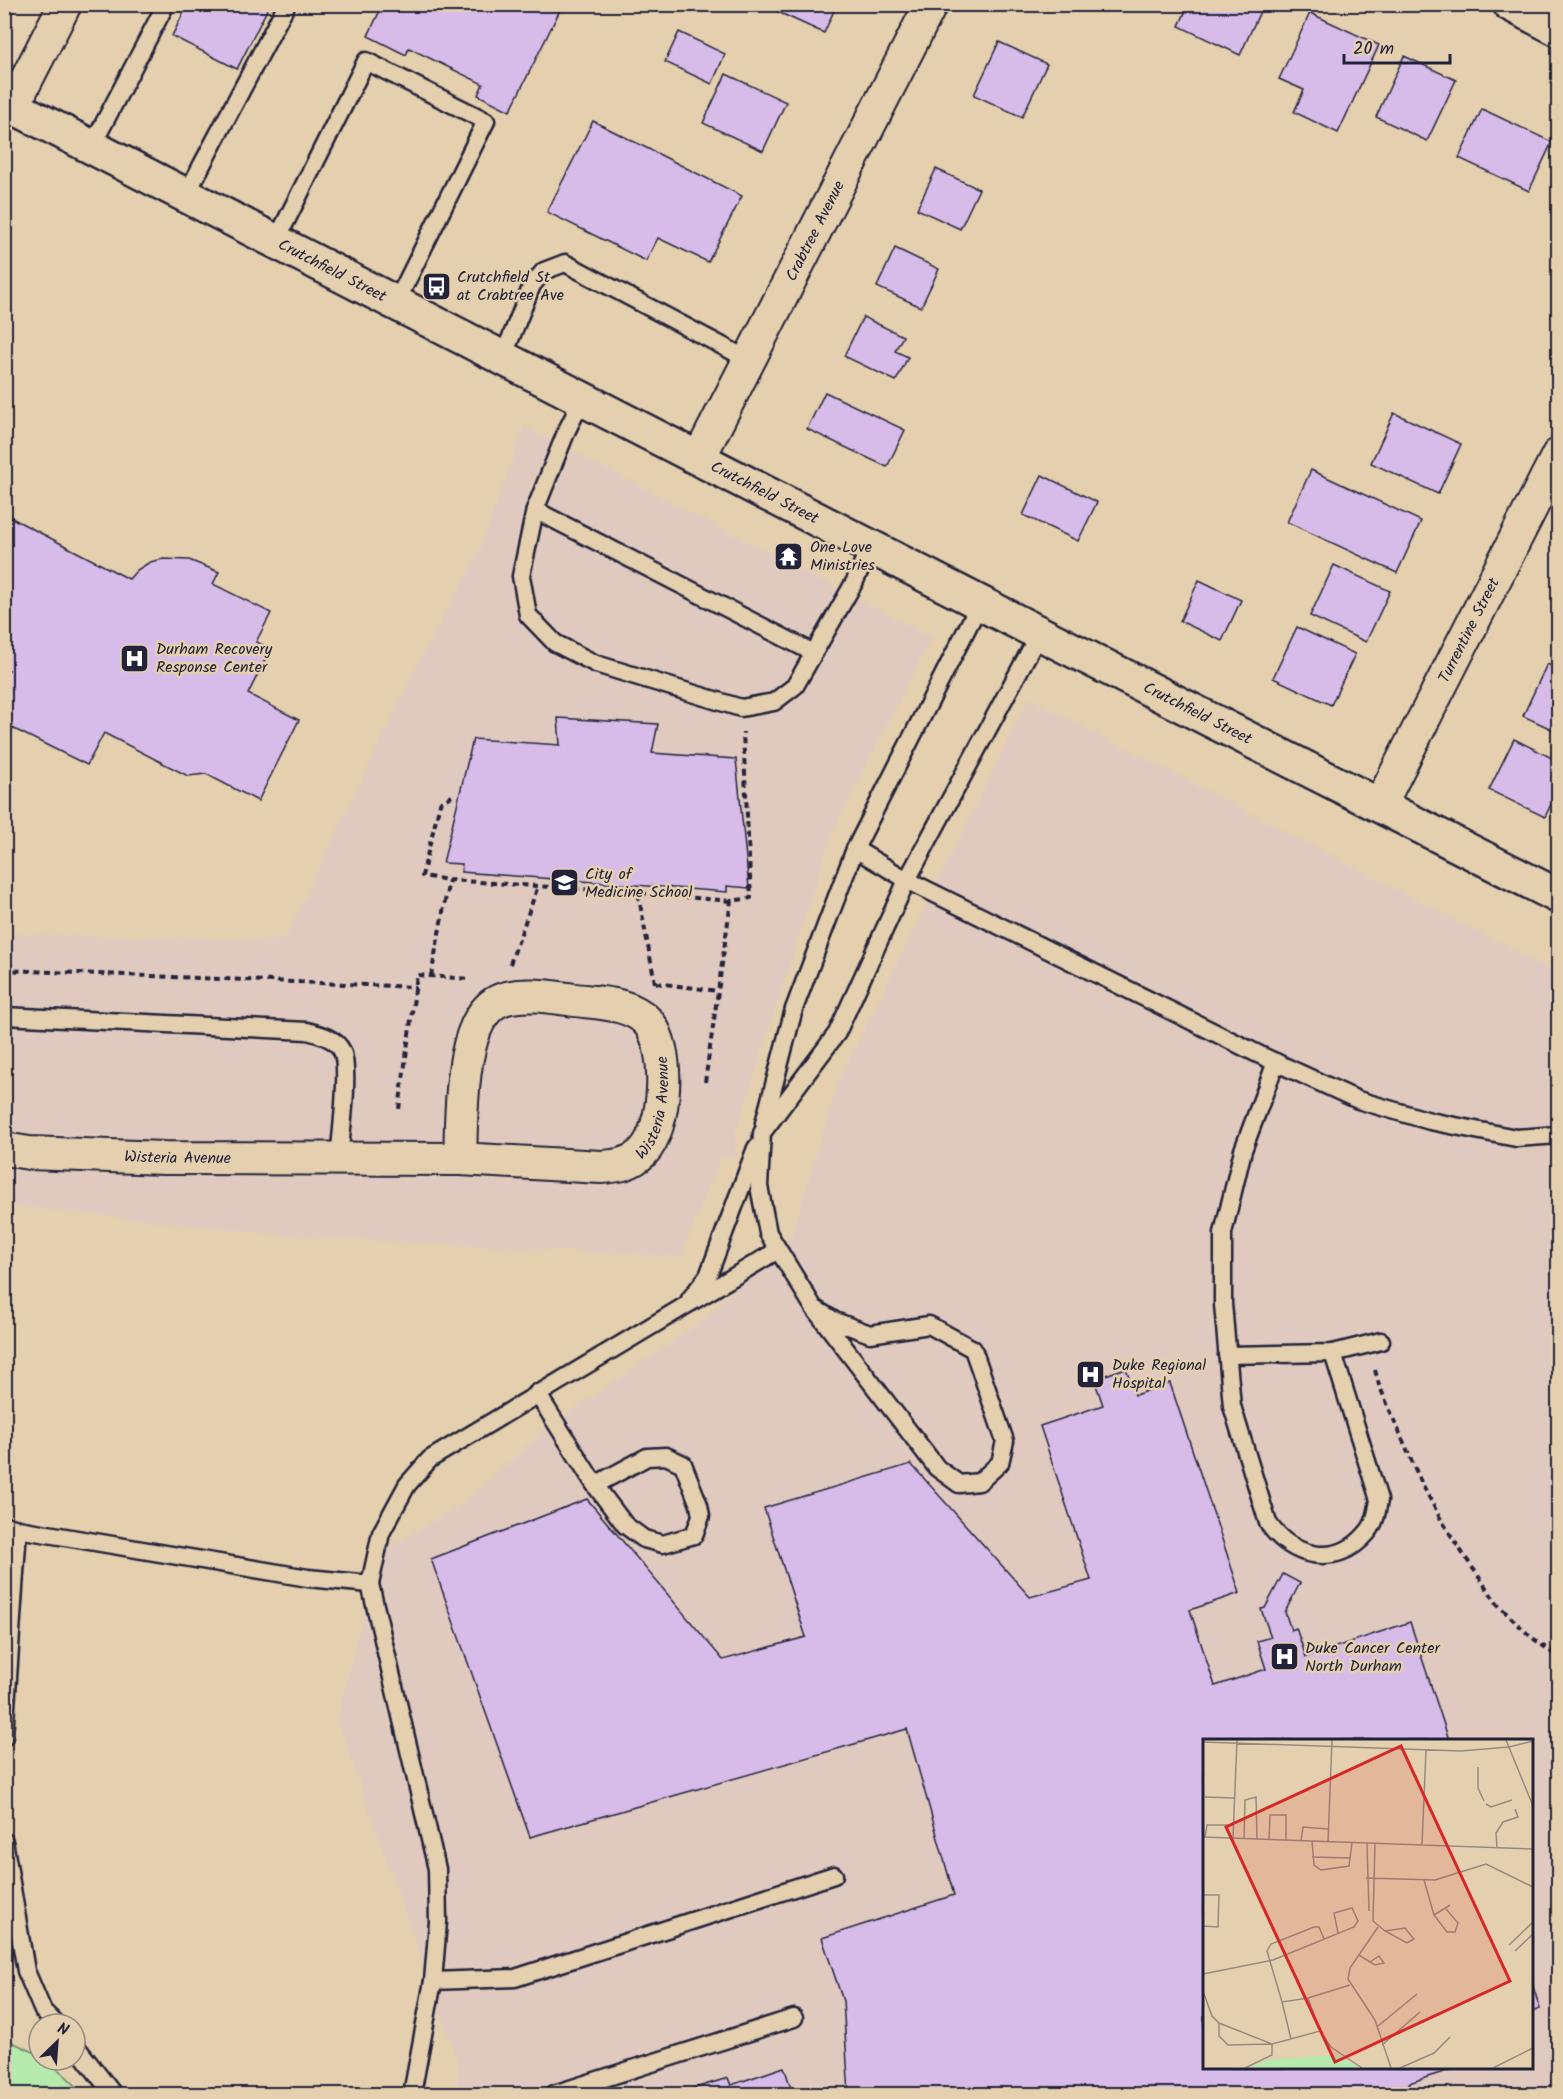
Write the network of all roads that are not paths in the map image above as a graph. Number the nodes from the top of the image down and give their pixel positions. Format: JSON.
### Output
{"nodes":[{"id":1,"x":166,"y":4,"type":"edge"},
{"id":2,"x":287,"y":4,"type":"edge"},
{"id":3,"x":931,"y":4,"type":"edge"},
{"id":4,"x":1510,"y":4,"type":"edge"},
{"id":5,"x":61,"y":6,"type":"edge"},
{"id":6,"x":1558,"y":29,"type":"edge"},
{"id":7,"x":9,"y":104,"type":"edge"},
{"id":8,"x":92,"y":147,"type":"junction"},
{"id":9,"x":186,"y":195,"type":"junction"},
{"id":10,"x":276,"y":242,"type":"junction"},
{"id":11,"x":396,"y":303,"type":"junction"},
{"id":12,"x":503,"y":357,"type":"junction"},
{"id":13,"x":749,"y":360,"type":"junction"},
{"id":14,"x":583,"y":398,"type":"junction"},
{"id":15,"x":1558,"y":455,"type":"edge"},
{"id":16,"x":699,"y":458,"type":"junction"},
{"id":17,"x":535,"y":510,"type":"junction"},
{"id":18,"x":870,"y":546,"type":"junction"},
{"id":19,"x":980,"y":603,"type":"junction"},
{"id":20,"x":1040,"y":632,"type":"junction"},
{"id":21,"x":814,"y":653,"type":"junction"},
{"id":22,"x":1380,"y":805,"type":"junction"},
{"id":23,"x":855,"y":849,"type":"junction"},
{"id":24,"x":908,"y":880,"type":"junction"},
{"id":25,"x":1558,"y":896,"type":"edge"},
{"id":26,"x":4,"y":1016,"type":"edge"},
{"id":27,"x":1276,"y":1062,"type":"junction"},
{"id":28,"x":762,"y":1133,"type":"junction"},
{"id":29,"x":1558,"y":1135,"type":"edge"},
{"id":30,"x":4,"y":1149,"type":"edge"},
{"id":31,"x":339,"y":1158,"type":"junction"},
{"id":32,"x":460,"y":1159,"type":"junction"},
{"id":33,"x":778,"y":1250,"type":"junction"},
{"id":34,"x":683,"y":1308,"type":"junction"},
{"id":35,"x":814,"y":1308,"type":"junction"},
{"id":36,"x":1381,"y":1341,"type":"dead end"},
{"id":37,"x":1333,"y":1353,"type":"junction"},
{"id":38,"x":1227,"y":1355,"type":"junction"},
{"id":39,"x":537,"y":1393,"type":"junction"},
{"id":40,"x":595,"y":1485,"type":"junction"},
{"id":41,"x":11,"y":1527,"type":"edge"},
{"id":42,"x":370,"y":1584,"type":"junction"},
{"id":43,"x":4,"y":1737,"type":"edge"},
{"id":44,"x":4,"y":1841,"type":"edge"},
{"id":45,"x":834,"y":1875,"type":"dead end"},
{"id":46,"x":433,"y":1981,"type":"junction"},
{"id":47,"x":44,"y":2012,"type":"edge"},
{"id":48,"x":794,"y":2018,"type":"dead end"},
{"id":49,"x":87,"y":2060,"type":"edge"},
{"id":50,"x":113,"y":2094,"type":"edge"},
{"id":51,"x":412,"y":2094,"type":"edge"},
{"id":52,"x":554,"y":2094,"type":"edge"}],
"edges":[{"from":1,"to":8,"type":"lane"},
{"from":2,"to":9,"type":"lane"},
{"from":3,"to":13,"type":"street","name":"Crabtree Avenue"},
{"from":4,"to":6,"type":"street"},
{"from":5,"to":7,"type":"street"},
{"from":7,"to":8,"type":"street","name":"Crutchfield Street"},
{"from":8,"to":9,"type":"street","name":"Crutchfield Street"},
{"from":9,"to":10,"type":"street","name":"Crutchfield Street"},
{"from":10,"to":11,"type":"street","name":"Crutchfield Street"},
{"from":10,"to":11,"type":"lane"},
{"from":11,"to":12,"type":"street","name":"Crutchfield Street"},
{"from":12,"to":13,"type":"lane"},
{"from":12,"to":14,"type":"street","name":"Crutchfield Street"},
{"from":13,"to":16,"type":"street","name":"Crabtree Avenue"},
{"from":14,"to":16,"type":"street","name":"Crutchfield Street"},
{"from":14,"to":17,"type":"lane"},
{"from":15,"to":22,"type":"street","name":"Turrentine Street"},
{"from":16,"to":18,"type":"street","name":"Crutchfield Street"},
{"from":17,"to":21,"type":"lane"},
{"from":17,"to":21,"type":"lane"},
{"from":18,"to":19,"type":"street","name":"Crutchfield Street"},
{"from":18,"to":21,"type":"lane"},
{"from":19,"to":20,"type":"street","name":"Crutchfield Street"},
{"from":19,"to":23,"type":"lane"},
{"from":20,"to":22,"type":"street","name":"Crutchfield Street"},
{"from":20,"to":24,"type":"lane"},
{"from":22,"to":25,"type":"street","name":"Crutchfield Street"},
{"from":23,"to":24,"type":"lane"},
{"from":23,"to":28,"type":"lane"},
{"from":24,"to":27,"type":"lane"},
{"from":24,"to":28,"type":"lane"},
{"from":26,"to":31,"type":"lane"},
{"from":27,"to":29,"type":"lane"},
{"from":27,"to":38,"type":"lane"},
{"from":28,"to":33,"type":"lane"},
{"from":28,"to":34,"type":"lane"},
{"from":30,"to":31,"type":"street","name":"Wisteria Avenue"},
{"from":31,"to":32,"type":"street","name":"Wisteria Avenue"},
{"from":32,"to":32,"type":"street","name":"Wisteria Avenue"},
{"from":33,"to":34,"type":"lane"},
{"from":33,"to":35,"type":"lane"},
{"from":34,"to":39,"type":"lane"},
{"from":35,"to":35,"type":"lane"},
{"from":36,"to":37,"type":"lane"},
{"from":37,"to":38,"type":"lane"},
{"from":37,"to":38,"type":"lane"},
{"from":39,"to":40,"type":"lane"},
{"from":39,"to":42,"type":"lane"},
{"from":40,"to":40,"type":"lane"},
{"from":41,"to":42,"type":"lane"},
{"from":41,"to":43,"type":"lane"},
{"from":42,"to":46,"type":"lane"},
{"from":44,"to":47,"type":"lane"},
{"from":45,"to":46,"type":"lane"},
{"from":46,"to":51,"type":"lane"},
{"from":48,"to":52,"type":"lane"},
{"from":49,"to":50,"type":"lane"}]}
